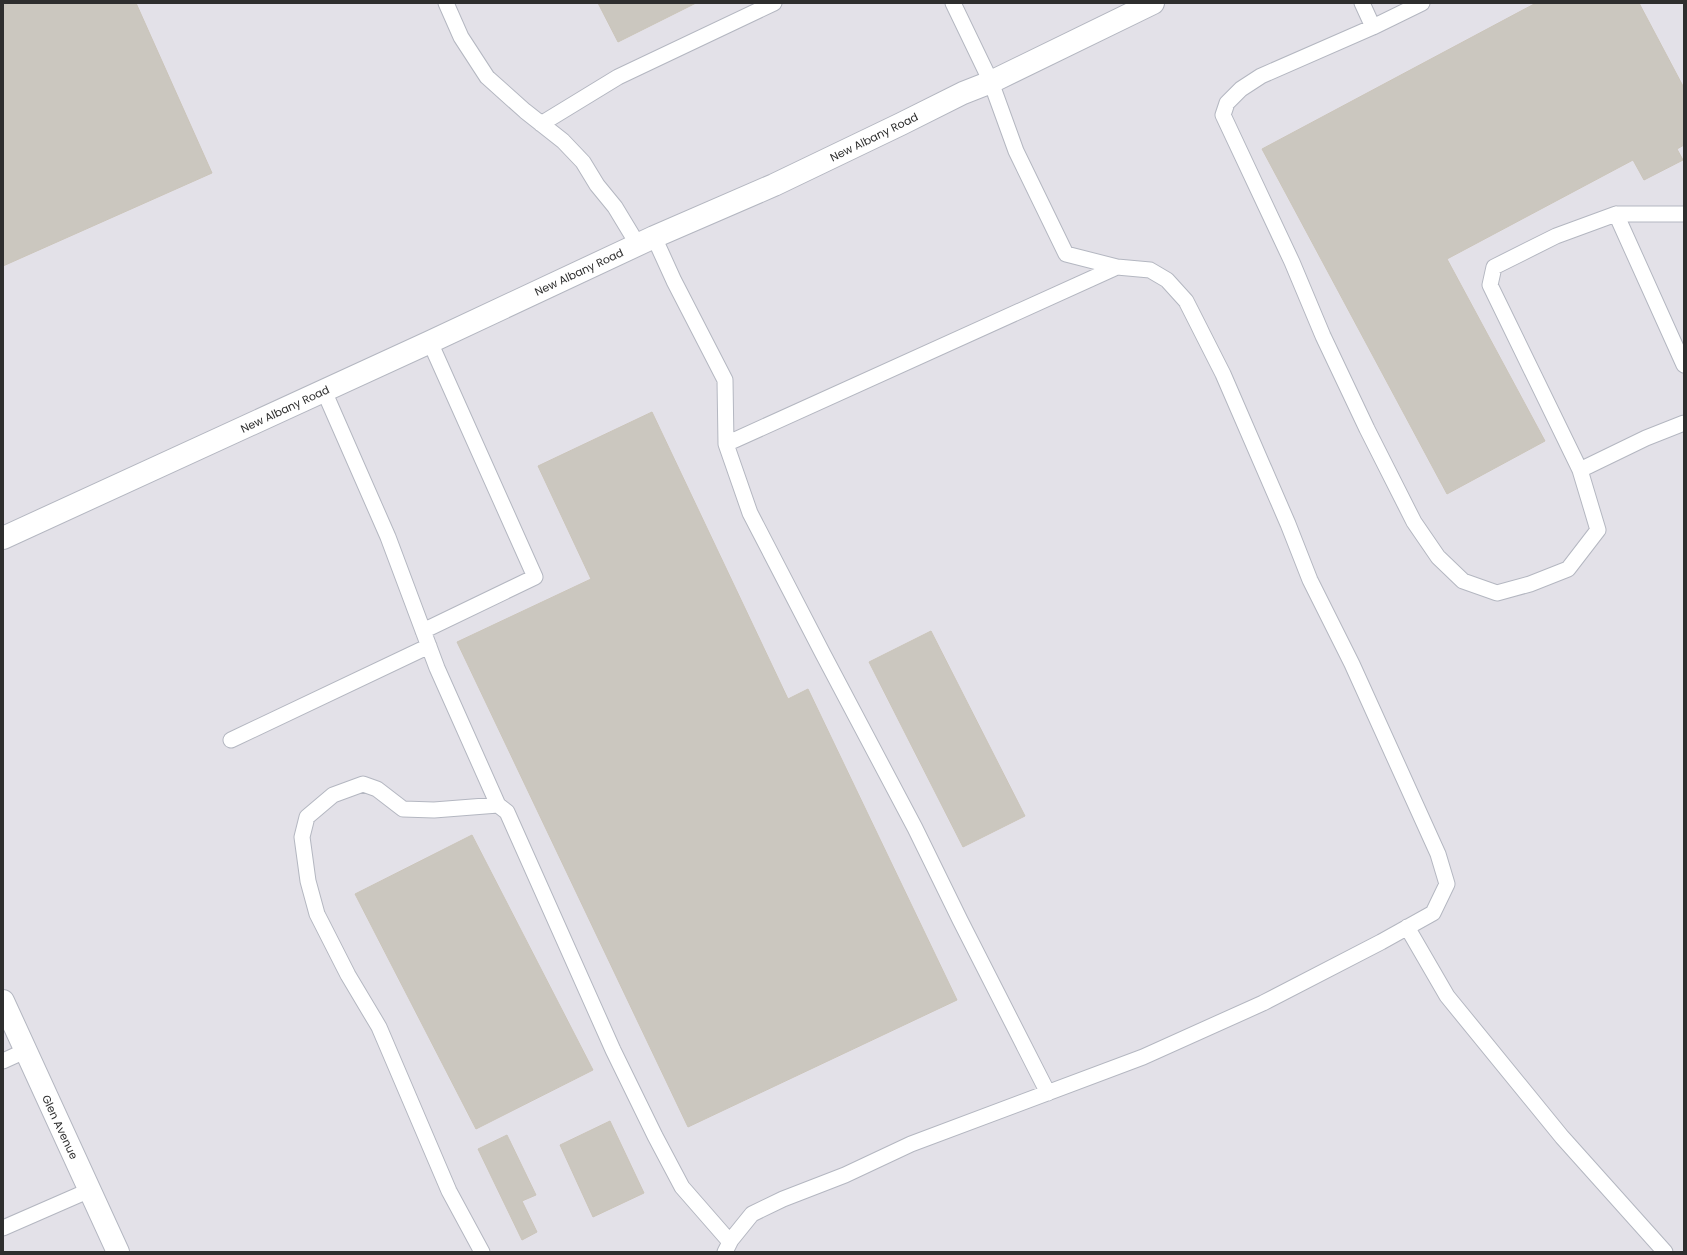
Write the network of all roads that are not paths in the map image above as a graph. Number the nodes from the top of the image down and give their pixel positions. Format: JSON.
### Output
{"nodes":[{"id":1,"x":446,"y":3,"type":"edge"},
{"id":2,"x":774,"y":3,"type":"edge"},
{"id":3,"x":953,"y":3,"type":"edge"},
{"id":4,"x":1153,"y":3,"type":"edge"},
{"id":5,"x":1362,"y":3,"type":"edge"},
{"id":6,"x":1422,"y":3,"type":"edge"},
{"id":7,"x":1373,"y":27,"type":"junction"},
{"id":8,"x":992,"y":82,"type":"junction"},
{"id":9,"x":541,"y":124,"type":"junction"},
{"id":10,"x":1616,"y":214,"type":"junction"},
{"id":11,"x":1684,"y":214,"type":"edge"},
{"id":12,"x":646,"y":241,"type":"junction"},
{"id":13,"x":1117,"y":267,"type":"junction"},
{"id":14,"x":430,"y":342,"type":"junction"},
{"id":15,"x":1684,"y":365,"type":"edge"},
{"id":16,"x":324,"y":391,"type":"junction"},
{"id":17,"x":1684,"y":422,"type":"edge"},
{"id":18,"x":726,"y":444,"type":"junction"},
{"id":19,"x":1580,"y":470,"type":"junction"},
{"id":20,"x":3,"y":538,"type":"edge"},
{"id":21,"x":424,"y":631,"type":"junction"},
{"id":22,"x":429,"y":646,"type":"junction"},
{"id":23,"x":231,"y":740,"type":"dead end"},
{"id":24,"x":498,"y":805,"type":"junction"},
{"id":25,"x":1407,"y":928,"type":"junction"},
{"id":26,"x":3,"y":1001,"type":"edge"},
{"id":27,"x":25,"y":1051,"type":"junction"},
{"id":28,"x":3,"y":1060,"type":"edge"},
{"id":29,"x":1048,"y":1093,"type":"junction"},
{"id":30,"x":90,"y":1190,"type":"junction"},
{"id":31,"x":3,"y":1228,"type":"edge"},
{"id":32,"x":728,"y":1247,"type":"edge"},
{"id":33,"x":118,"y":1252,"type":"edge"},
{"id":34,"x":482,"y":1252,"type":"edge"},
{"id":35,"x":1665,"y":1252,"type":"edge"}],
"edges":[{"from":1,"to":9,"type":"lane"},
{"from":2,"to":9,"type":"lane"},
{"from":3,"to":8,"type":"lane"},
{"from":4,"to":8,"type":"main road","name":"New Albany Road"},
{"from":5,"to":7,"type":"lane"},
{"from":6,"to":7,"type":"lane"},
{"from":7,"to":19,"type":"lane"},
{"from":8,"to":12,"type":"main road","name":"New Albany Road"},
{"from":8,"to":13,"type":"lane"},
{"from":9,"to":12,"type":"lane"},
{"from":10,"to":11,"type":"lane"},
{"from":10,"to":15,"type":"lane"},
{"from":10,"to":19,"type":"lane"},
{"from":12,"to":14,"type":"main road","name":"New Albany Road"},
{"from":12,"to":18,"type":"lane"},
{"from":13,"to":18,"type":"lane"},
{"from":13,"to":25,"type":"lane"},
{"from":14,"to":16,"type":"main road","name":"New Albany Road"},
{"from":14,"to":21,"type":"lane"},
{"from":16,"to":20,"type":"main road","name":"New Albany Road"},
{"from":16,"to":21,"type":"lane"},
{"from":17,"to":19,"type":"lane"},
{"from":18,"to":29,"type":"lane"},
{"from":21,"to":22,"type":"lane"},
{"from":22,"to":23,"type":"lane"},
{"from":22,"to":24,"type":"lane"},
{"from":24,"to":32,"type":"lane"},
{"from":24,"to":34,"type":"lane"},
{"from":25,"to":29,"type":"lane"},
{"from":25,"to":35,"type":"lane"},
{"from":26,"to":27,"type":"main road","name":"Glen Avenue"},
{"from":27,"to":28,"type":"lane"},
{"from":27,"to":30,"type":"main road","name":"Glen Avenue"},
{"from":29,"to":32,"type":"lane"},
{"from":30,"to":31,"type":"lane"},
{"from":30,"to":33,"type":"main road","name":"Glen Avenue"}]}
